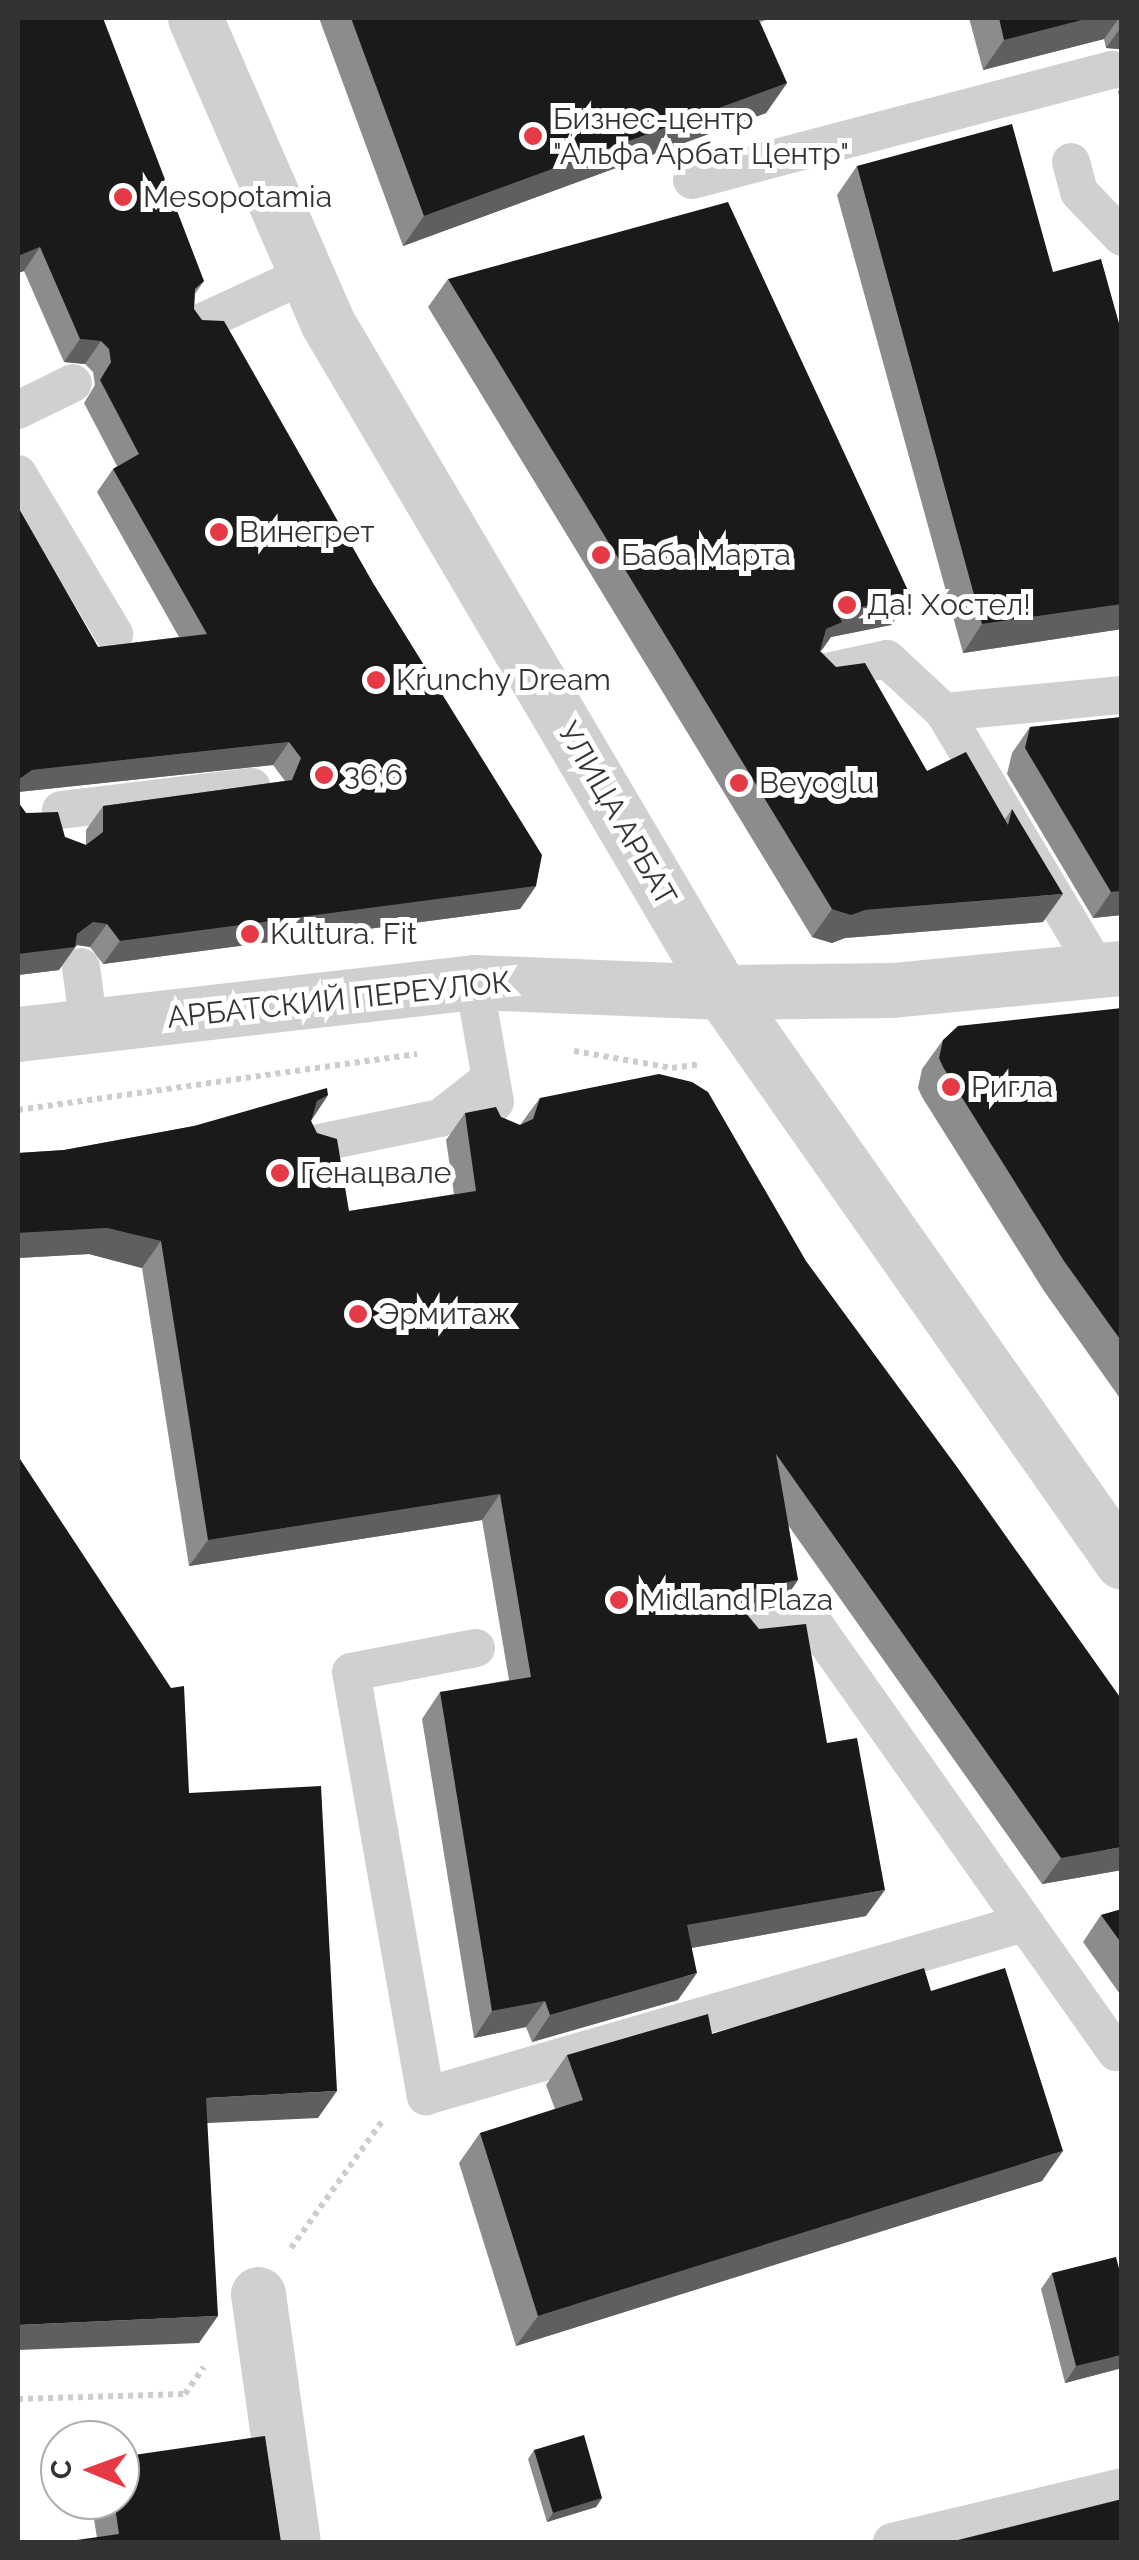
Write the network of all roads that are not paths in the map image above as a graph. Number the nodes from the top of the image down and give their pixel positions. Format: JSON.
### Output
{"nodes":[{"id":1,"x":195,"y":18,"type":"edge"},
{"id":2,"x":1112,"y":70,"type":"dead end"},
{"id":3,"x":1071,"y":162,"type":"dead end"},
{"id":4,"x":692,"y":180,"type":"dead end"},
{"id":5,"x":1122,"y":236,"type":"edge"},
{"id":6,"x":306,"y":274,"type":"junction"},
{"id":7,"x":198,"y":324,"type":"edge"},
{"id":8,"x":73,"y":383,"type":"dead end"},
{"id":9,"x":18,"y":410,"type":"edge"},
{"id":10,"x":18,"y":474,"type":"edge"},
{"id":11,"x":114,"y":634,"type":"dead end"},
{"id":12,"x":822,"y":673,"type":"edge"},
{"id":13,"x":1122,"y":695,"type":"edge"},
{"id":14,"x":944,"y":712,"type":"junction"},
{"id":15,"x":263,"y":785,"type":"edge"},
{"id":16,"x":53,"y":823,"type":"edge"},
{"id":17,"x":81,"y":967,"type":"edge"},
{"id":18,"x":1110,"y":969,"type":"edge"},
{"id":19,"x":474,"y":982,"type":"junction"},
{"id":20,"x":722,"y":992,"type":"junction"},
{"id":21,"x":88,"y":1026,"type":"junction"},
{"id":22,"x":18,"y":1034,"type":"edge"},
{"id":23,"x":490,"y":1078,"type":"junction"},
{"id":24,"x":499,"y":1129,"type":"edge"},
{"id":25,"x":314,"y":1144,"type":"edge"},
{"id":26,"x":1122,"y":1562,"type":"edge"},
{"id":27,"x":748,"y":1634,"type":"edge"},
{"id":28,"x":476,"y":1648,"type":"dead end"},
{"id":29,"x":1024,"y":1923,"type":"junction"},
{"id":30,"x":1116,"y":2052,"type":"dead end"},
{"id":31,"x":258,"y":2294,"type":"dead end"},
{"id":32,"x":1122,"y":2487,"type":"edge"},
{"id":33,"x":293,"y":2542,"type":"edge"},
{"id":34,"x":892,"y":2542,"type":"edge"}],
"edges":[{"from":1,"to":6,"type":"street","name":"УЛИЦА АРБАТ"},
{"from":2,"to":4,"type":"lane"},
{"from":3,"to":5,"type":"lane"},
{"from":6,"to":7,"type":"lane"},
{"from":6,"to":20,"type":"street","name":"УЛИЦА АРБАТ"},
{"from":8,"to":9,"type":"lane"},
{"from":10,"to":11,"type":"lane"},
{"from":12,"to":14,"type":"lane"},
{"from":13,"to":14,"type":"lane"},
{"from":14,"to":18,"type":"lane"},
{"from":15,"to":16,"type":"lane"},
{"from":17,"to":21,"type":"lane"},
{"from":18,"to":20,"type":"street","name":"АРБАТСКИЙ ПЕРЕУЛОК"},
{"from":19,"to":20,"type":"street","name":"АРБАТСКИЙ ПЕРЕУЛОК"},
{"from":19,"to":21,"type":"street","name":"АРБАТСКИЙ ПЕРЕУЛОК"},
{"from":19,"to":23,"type":"lane"},
{"from":20,"to":26,"type":"street","name":"УЛИЦА АРБАТ"},
{"from":21,"to":22,"type":"street","name":"АРБАТСКИЙ ПЕРЕУЛОК"},
{"from":23,"to":24,"type":"lane"},
{"from":23,"to":25,"type":"lane"},
{"from":27,"to":29,"type":"lane"},
{"from":28,"to":29,"type":"lane"},
{"from":29,"to":30,"type":"lane"},
{"from":31,"to":33,"type":"street"},
{"from":32,"to":34,"type":"lane"}]}
